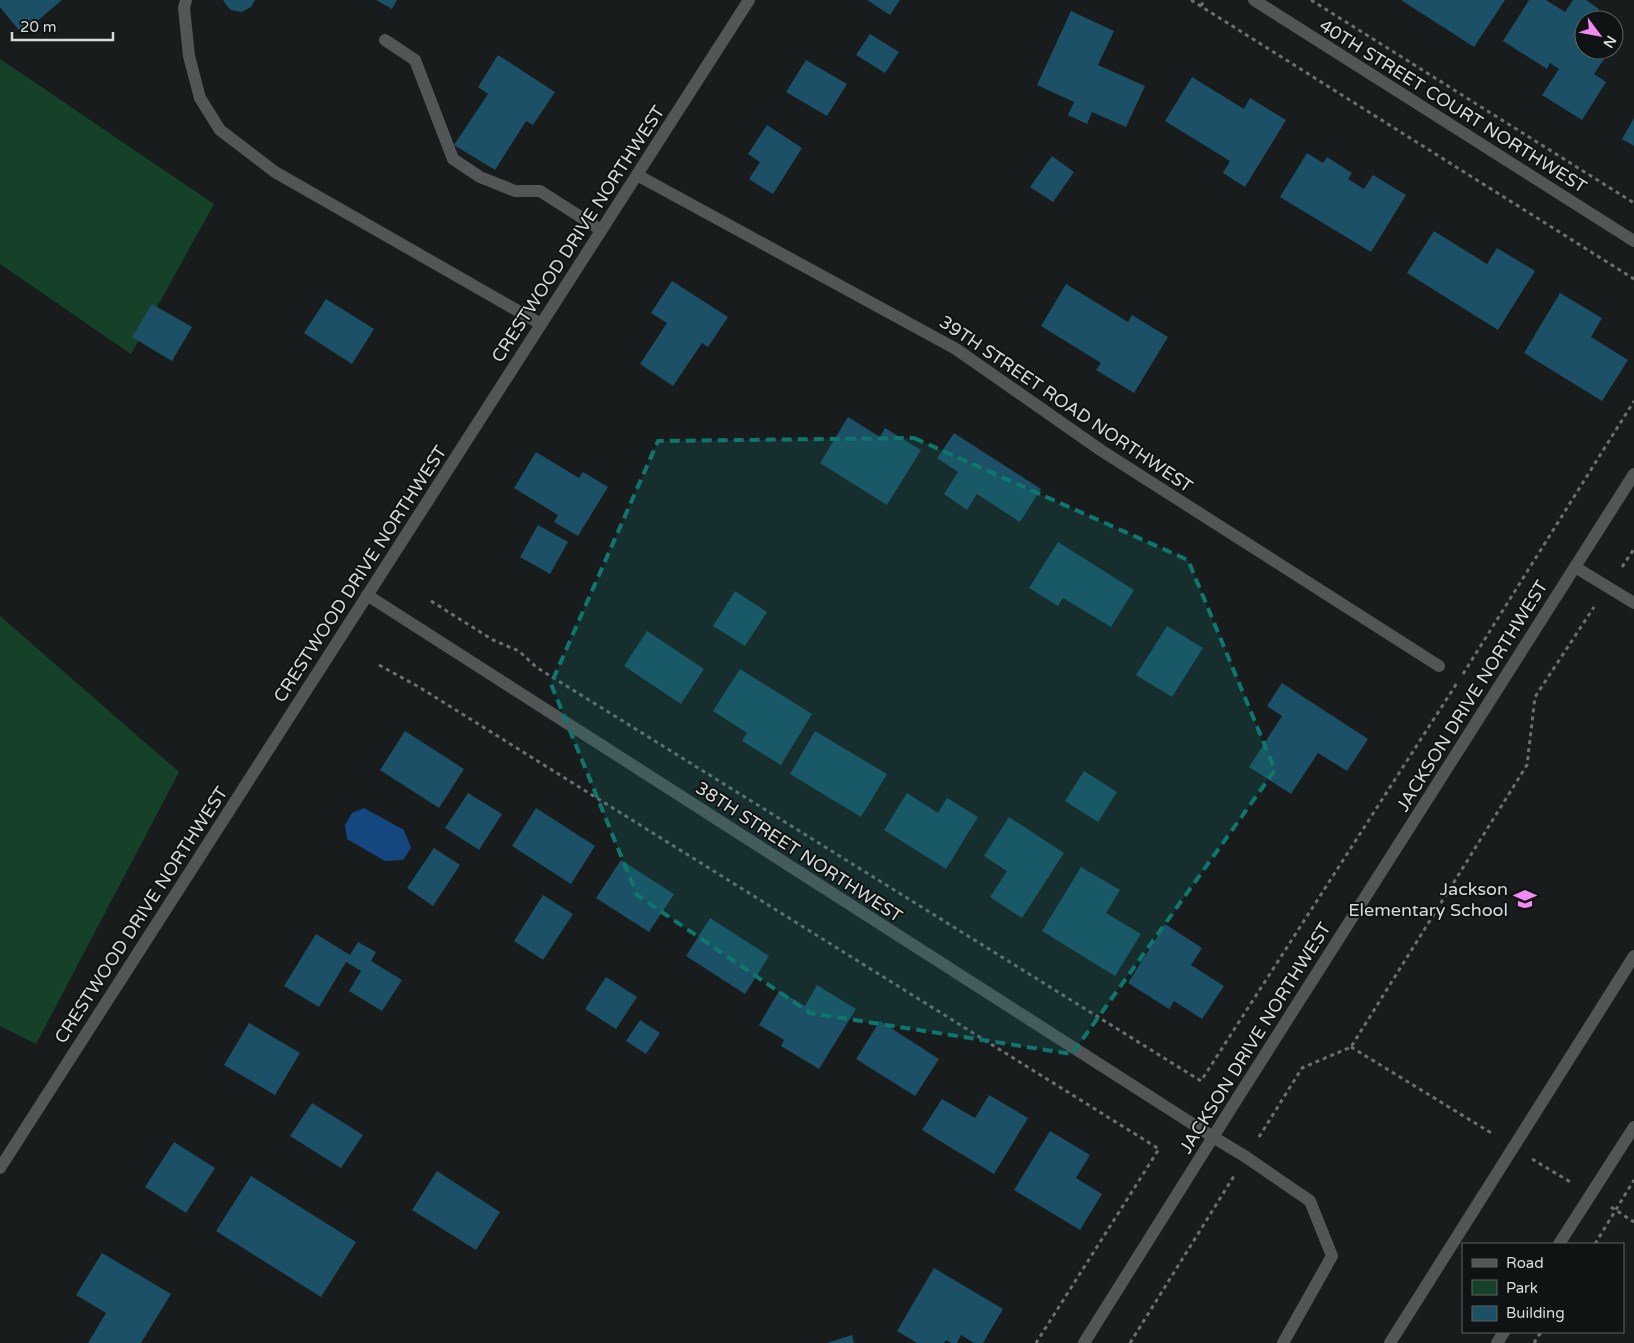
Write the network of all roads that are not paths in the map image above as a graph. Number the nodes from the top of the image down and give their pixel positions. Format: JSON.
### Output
{"nodes":[{"id":1,"x":186,"y":0,"type":"edge"},
{"id":2,"x":749,"y":0,"type":"edge"},
{"id":3,"x":1254,"y":0,"type":"edge"},
{"id":4,"x":385,"y":40,"type":"dead end"},
{"id":5,"x":637,"y":175,"type":"junction"},
{"id":6,"x":601,"y":230,"type":"junction"},
{"id":7,"x":1634,"y":241,"type":"edge"},
{"id":8,"x":541,"y":324,"type":"junction"},
{"id":9,"x":1634,"y":474,"type":"edge"},
{"id":10,"x":1575,"y":567,"type":"junction"},
{"id":11,"x":367,"y":595,"type":"junction"},
{"id":12,"x":1634,"y":603,"type":"edge"},
{"id":13,"x":1439,"y":666,"type":"dead end"},
{"id":14,"x":1634,"y":956,"type":"edge"},
{"id":15,"x":1634,"y":1126,"type":"edge"},
{"id":16,"x":1213,"y":1137,"type":"junction"},
{"id":17,"x":0,"y":1168,"type":"edge"},
{"id":18,"x":1560,"y":1243,"type":"edge"},
{"id":19,"x":1084,"y":1343,"type":"edge"},
{"id":20,"x":1283,"y":1343,"type":"edge"},
{"id":21,"x":1390,"y":1343,"type":"edge"}],
"edges":[{"from":1,"to":8,"type":"street"},
{"from":2,"to":5,"type":"street","name":"CRESTWOOD DRIVE NORTHWEST"},
{"from":3,"to":7,"type":"street","name":"40TH STREET COURT NORTHWEST"},
{"from":4,"to":6,"type":"street"},
{"from":5,"to":6,"type":"street","name":"CRESTWOOD DRIVE NORTHWEST"},
{"from":5,"to":13,"type":"street","name":"39TH STREET ROAD NORTHWEST"},
{"from":6,"to":8,"type":"street","name":"CRESTWOOD DRIVE NORTHWEST"},
{"from":8,"to":11,"type":"street","name":"CRESTWOOD DRIVE NORTHWEST"},
{"from":9,"to":10,"type":"street","name":"JACKSON DRIVE NORTHWEST"},
{"from":10,"to":12,"type":"street"},
{"from":10,"to":16,"type":"street","name":"JACKSON DRIVE NORTHWEST"},
{"from":11,"to":16,"type":"street","name":"38TH STREET NORTHWEST"},
{"from":11,"to":17,"type":"street","name":"CRESTWOOD DRIVE NORTHWEST"},
{"from":14,"to":21,"type":"street"},
{"from":15,"to":18,"type":"street"},
{"from":16,"to":19,"type":"street","name":"JACKSON DRIVE NORTHWEST"},
{"from":16,"to":20,"type":"street","name":"38TH STREET NORTHWEST"}]}
